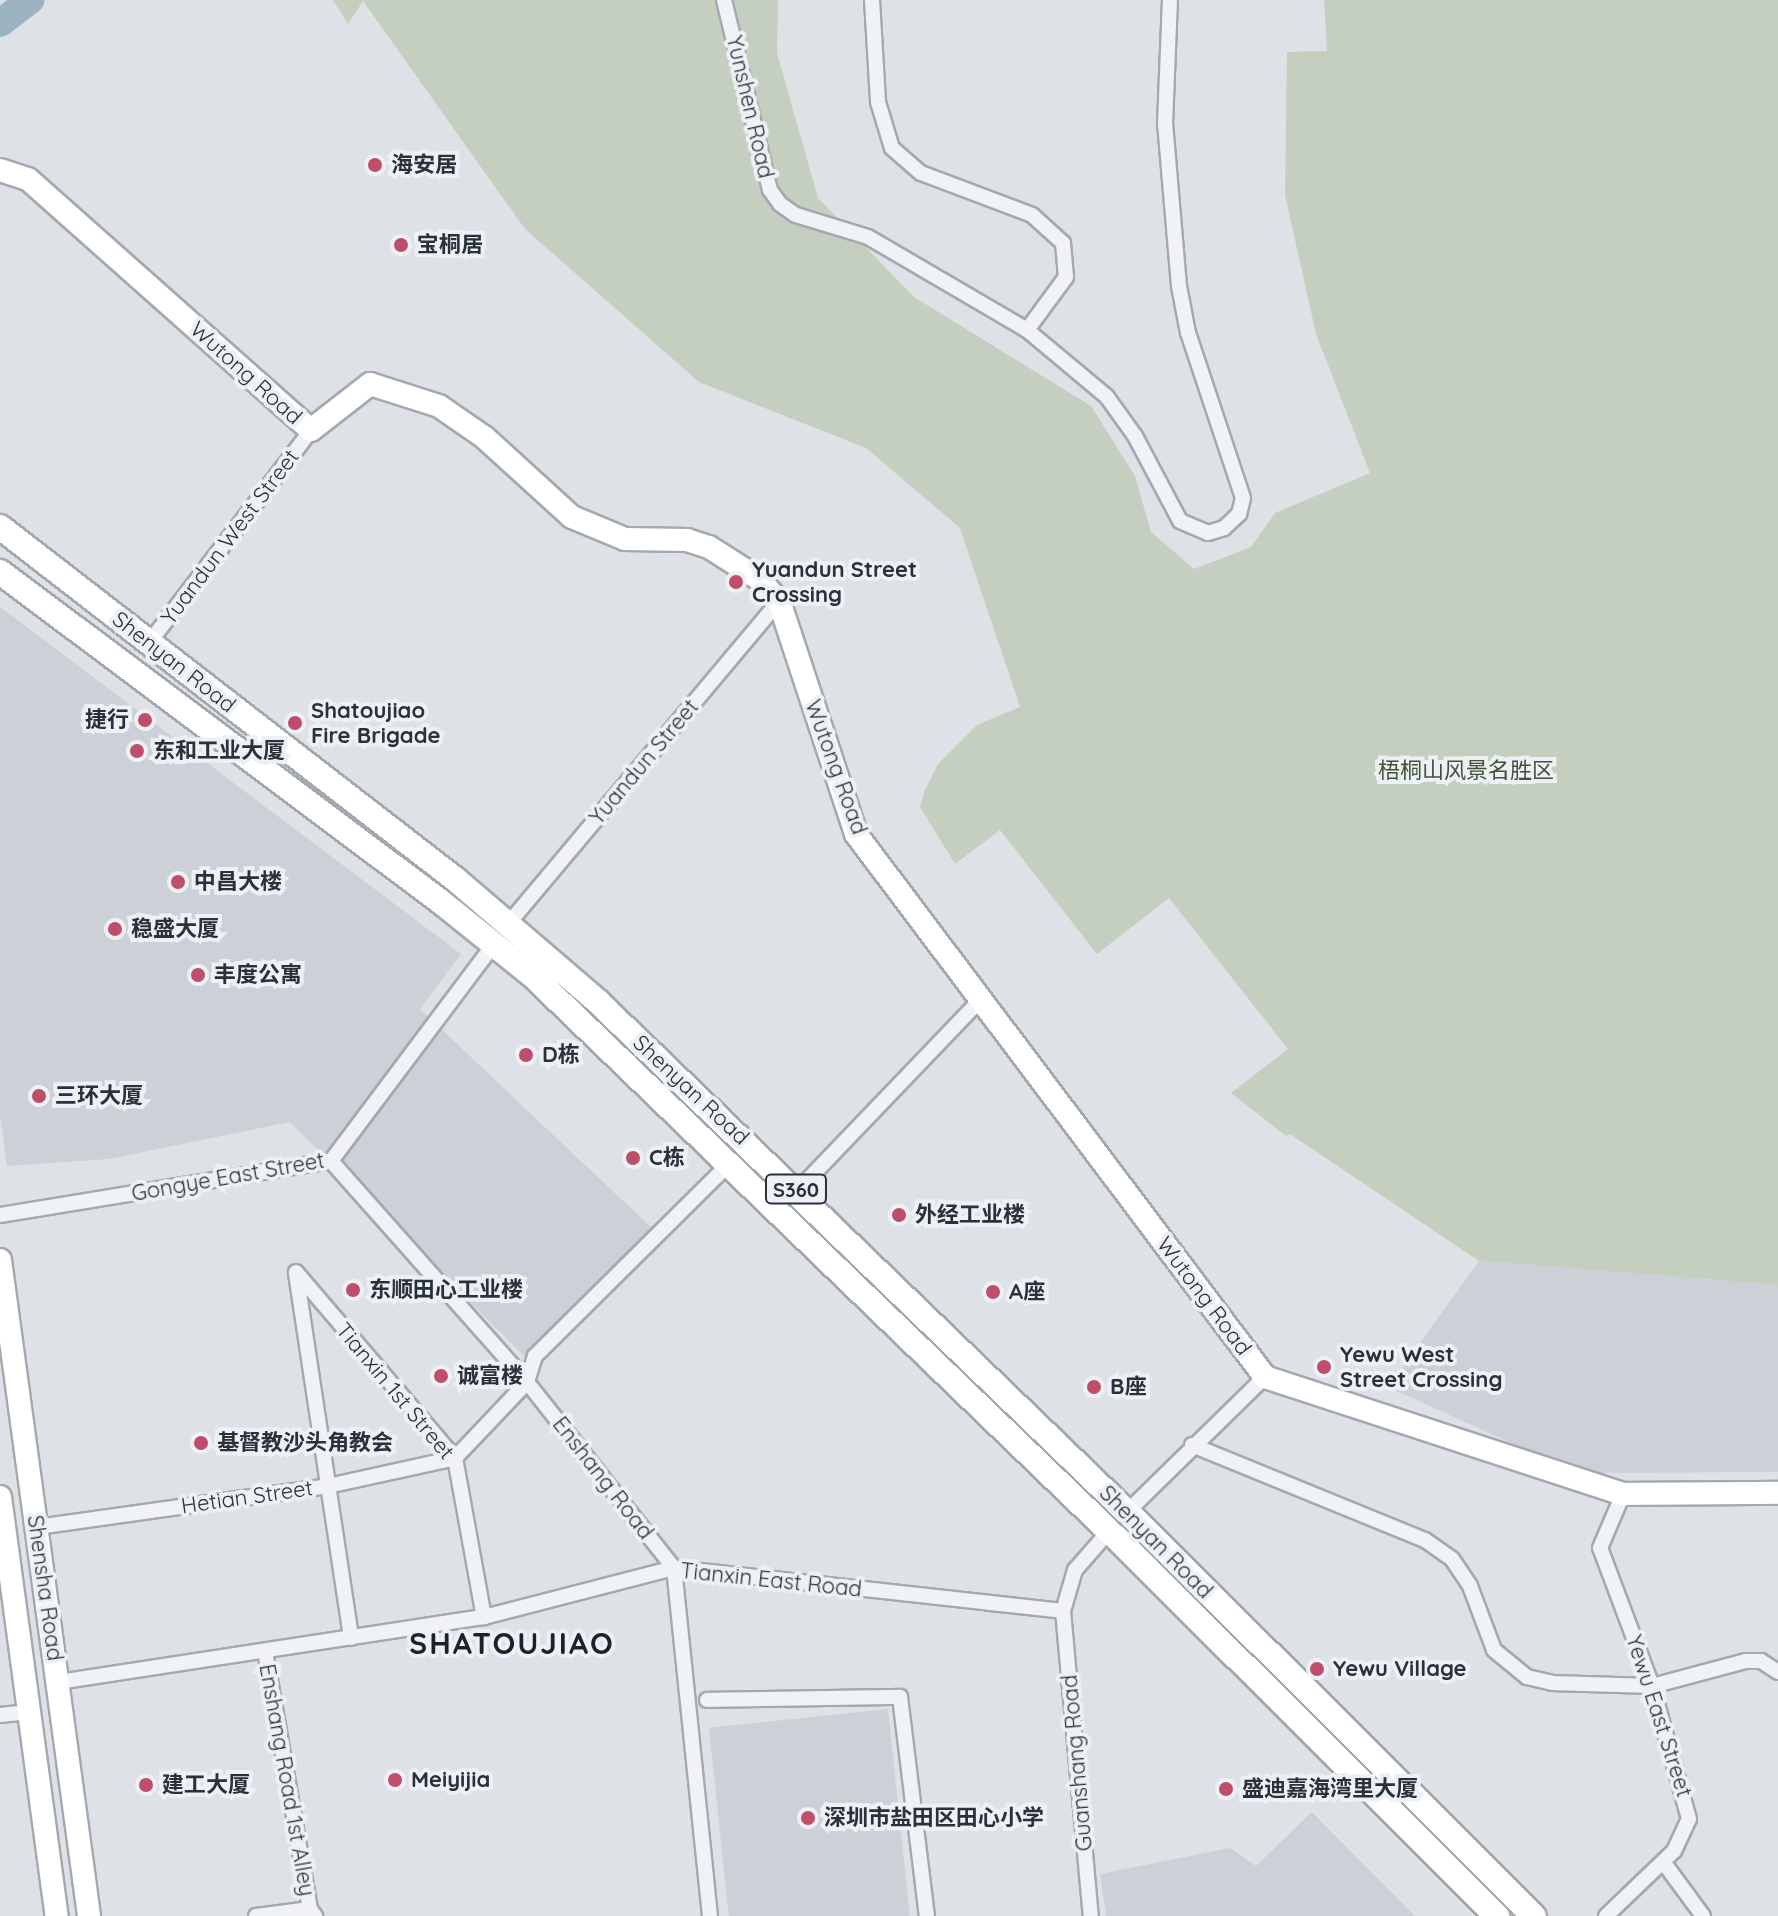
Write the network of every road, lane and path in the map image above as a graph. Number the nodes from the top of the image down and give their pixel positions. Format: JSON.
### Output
{"nodes":[{"id":1,"x":724,"y":0,"type":"edge"},
{"id":2,"x":872,"y":0,"type":"edge"},
{"id":3,"x":1170,"y":0,"type":"edge"},
{"id":4,"x":0,"y":170,"type":"edge"},
{"id":5,"x":1027,"y":330,"type":"junction"},
{"id":6,"x":311,"y":430,"type":"junction"},
{"id":7,"x":0,"y":527,"type":"edge"},
{"id":8,"x":2,"y":574,"type":"edge"},
{"id":9,"x":779,"y":601,"type":"junction"},
{"id":10,"x":149,"y":643,"type":"junction"},
{"id":11,"x":509,"y":923,"type":"junction"},
{"id":12,"x":494,"y":944,"type":"junction"},
{"id":13,"x":982,"y":998,"type":"junction"},
{"id":14,"x":331,"y":1161,"type":"junction"},
{"id":15,"x":730,"y":1163,"type":"junction"},
{"id":16,"x":797,"y":1191,"type":"junction"},
{"id":17,"x":778,"y":1210,"type":"junction"},
{"id":18,"x":0,"y":1215,"type":"edge"},
{"id":19,"x":0,"y":1260,"type":"edge"},
{"id":20,"x":1265,"y":1377,"type":"junction"},
{"id":21,"x":527,"y":1382,"type":"junction"},
{"id":22,"x":1192,"y":1445,"type":"junction"},
{"id":23,"x":455,"y":1458,"type":"junction"},
{"id":24,"x":328,"y":1486,"type":"junction"},
{"id":25,"x":1778,"y":1493,"type":"edge"},
{"id":26,"x":1623,"y":1494,"type":"junction"},
{"id":27,"x":0,"y":1497,"type":"edge"},
{"id":28,"x":1127,"y":1512,"type":"junction"},
{"id":29,"x":37,"y":1527,"type":"junction"},
{"id":30,"x":1109,"y":1531,"type":"junction"},
{"id":31,"x":674,"y":1568,"type":"junction"},
{"id":32,"x":1063,"y":1611,"type":"junction"},
{"id":33,"x":484,"y":1617,"type":"junction"},
{"id":34,"x":351,"y":1638,"type":"junction"},
{"id":35,"x":265,"y":1651,"type":"junction"},
{"id":36,"x":1778,"y":1672,"type":"edge"},
{"id":37,"x":58,"y":1682,"type":"junction"},
{"id":38,"x":1652,"y":1686,"type":"junction"},
{"id":39,"x":707,"y":1700,"type":"dead end"},
{"id":40,"x":29,"y":1712,"type":"junction"},
{"id":41,"x":0,"y":1715,"type":"edge"},
{"id":42,"x":1664,"y":1863,"type":"junction"},
{"id":43,"x":312,"y":1912,"type":"edge"},
{"id":44,"x":57,"y":1916,"type":"edge"},
{"id":45,"x":89,"y":1916,"type":"edge"},
{"id":46,"x":256,"y":1916,"type":"edge"},
{"id":47,"x":710,"y":1916,"type":"edge"},
{"id":48,"x":927,"y":1916,"type":"edge"},
{"id":49,"x":1091,"y":1916,"type":"edge"},
{"id":50,"x":1497,"y":1916,"type":"edge"},
{"id":51,"x":1534,"y":1916,"type":"edge"},
{"id":52,"x":1606,"y":1916,"type":"edge"},
{"id":53,"x":1703,"y":1916,"type":"edge"}],
"edges":[{"from":1,"to":5,"type":"street","name":"Yunshen Road"},
{"from":2,"to":5,"type":"street"},
{"from":3,"to":5,"type":"street"},
{"from":4,"to":6,"type":"street","name":"Wutong Road"},
{"from":6,"to":9,"type":"street","name":"Wutong Road"},
{"from":6,"to":10,"type":"street","name":"Yuandun West Street"},
{"from":7,"to":10,"type":"main road","name":"Shenyan Road","number":"S360"},
{"from":8,"to":12,"type":"main road","name":"Shenyan Road","number":"S360"},
{"from":9,"to":11,"type":"street","name":"Yuandun Street"},
{"from":9,"to":13,"type":"street","name":"Wutong Road"},
{"from":10,"to":11,"type":"main road","name":"Shenyan Road","number":"S360"},
{"from":11,"to":16,"type":"main road","name":"Shenyan Road","number":"S360"},
{"from":12,"to":14,"type":"street","name":"Gongye East Street"},
{"from":12,"to":15,"type":"main road","name":"Shenyan Road","number":"S360"},
{"from":13,"to":16,"type":"street"},
{"from":13,"to":20,"type":"street","name":"Wutong Road"},
{"from":14,"to":18,"type":"street","name":"Gongye East Street"},
{"from":14,"to":21,"type":"street","name":"Enshang Road"},
{"from":15,"to":17,"type":"main road","name":"Shenyan Road","number":"S360"},
{"from":15,"to":21,"type":"street"},
{"from":16,"to":17,"type":"main road"},
{"from":16,"to":28,"type":"main road","name":"Shenyan Road","number":"S360"},
{"from":17,"to":30,"type":"main road","name":"Shenyan Road","number":"S360"},
{"from":19,"to":29,"type":"street","name":"Shensha Road"},
{"from":20,"to":22,"type":"street"},
{"from":20,"to":26,"type":"street","name":"Wutong Road"},
{"from":21,"to":23,"type":"street"},
{"from":21,"to":31,"type":"street","name":"Enshang Road"},
{"from":22,"to":28,"type":"street"},
{"from":22,"to":38,"type":"street"},
{"from":23,"to":24,"type":"street","name":"Hetian Street"},
{"from":23,"to":24,"type":"street","name":"Tianxin 1st Street"},
{"from":23,"to":33,"type":"street","name":"Tianxin 1st Street"},
{"from":24,"to":29,"type":"street","name":"Hetian Street"},
{"from":24,"to":34,"type":"street"},
{"from":25,"to":26,"type":"street","name":"Wutong Road"},
{"from":26,"to":38,"type":"street","name":"Yewu East Street"},
{"from":27,"to":40,"type":"street","name":"Shensha Road"},
{"from":28,"to":51,"type":"main road","name":"Shenyan Road","number":"S360"},
{"from":29,"to":37,"type":"street","name":"Shensha Road"},
{"from":30,"to":32,"type":"street"},
{"from":30,"to":50,"type":"main road","name":"Shenyan Road","number":"S360"},
{"from":31,"to":32,"type":"street","name":"Tianxin East Road"},
{"from":31,"to":33,"type":"street","name":"Tianxin East Road"},
{"from":31,"to":47,"type":"street"},
{"from":32,"to":49,"type":"street","name":"Guanshang Road"},
{"from":33,"to":34,"type":"street","name":"Tianxin East Road"},
{"from":34,"to":35,"type":"street","name":"Tianxin East Road"},
{"from":35,"to":37,"type":"street","name":"Tianxin East Road"},
{"from":35,"to":43,"type":"street","name":"Enshang Road 1st Alley"},
{"from":36,"to":38,"type":"street"},
{"from":37,"to":45,"type":"street","name":"Shensha Road"},
{"from":38,"to":42,"type":"street","name":"Yewu East Street"},
{"from":39,"to":48,"type":"street"},
{"from":40,"to":41,"type":"street"},
{"from":40,"to":44,"type":"street","name":"Shensha Road"},
{"from":42,"to":52,"type":"street","name":"Yewu East Street"},
{"from":42,"to":53,"type":"street"},
{"from":43,"to":46,"type":"street","name":"Enshang Road 1st Alley"}]}
